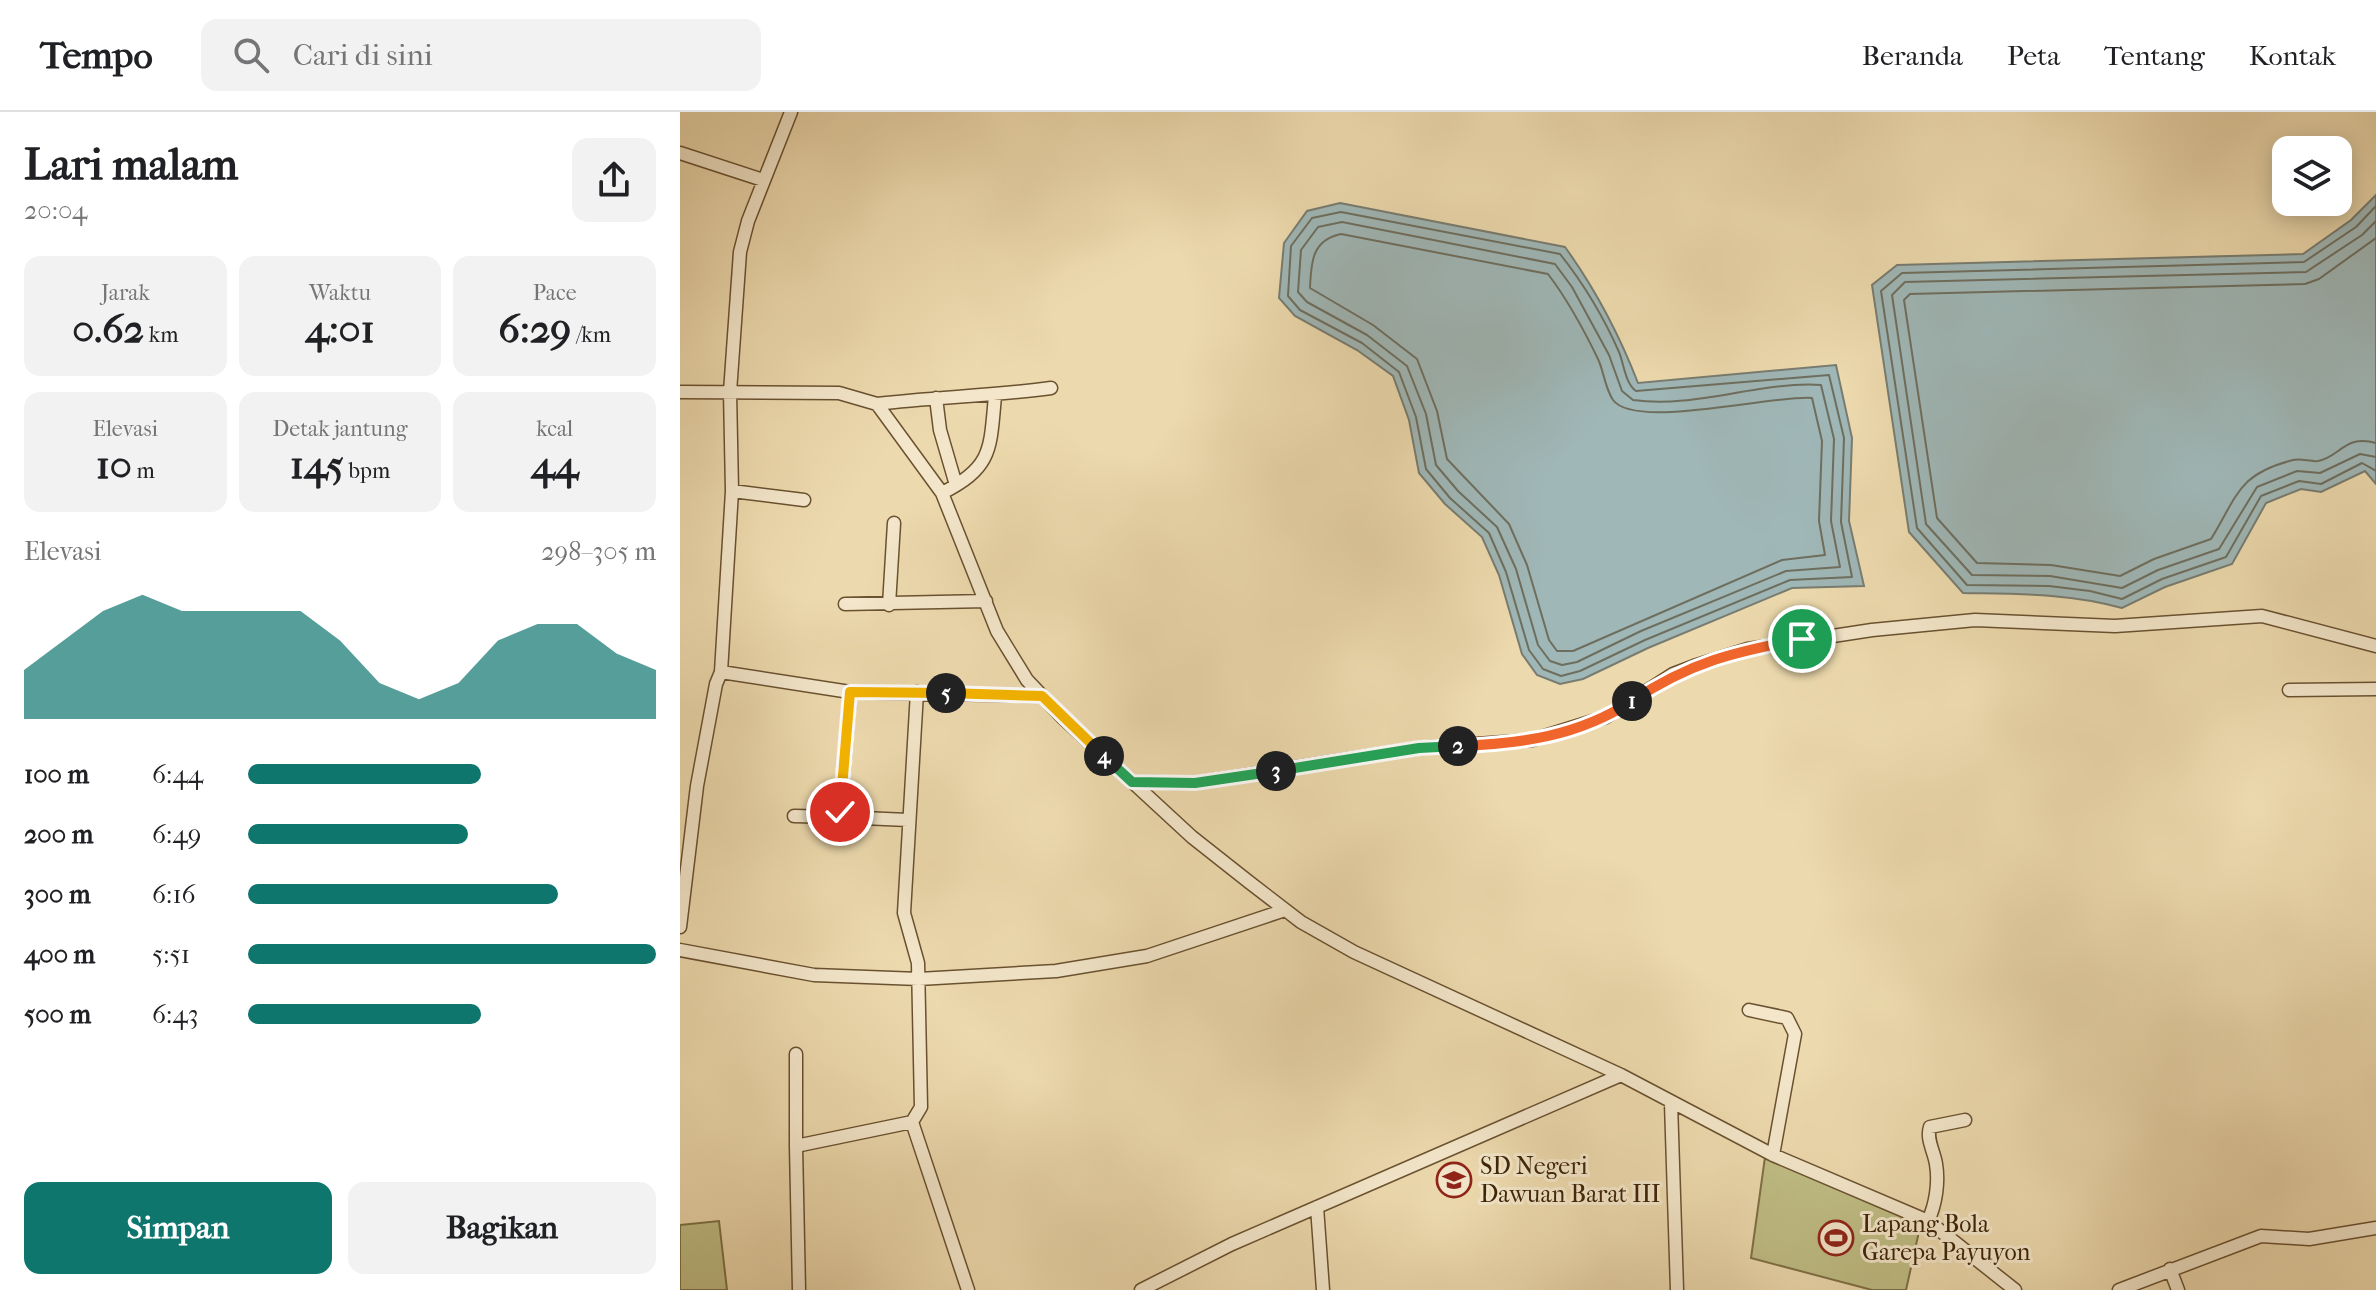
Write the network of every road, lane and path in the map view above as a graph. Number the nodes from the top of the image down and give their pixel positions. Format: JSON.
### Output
{"nodes":[{"id":1,"x":791,"y":112,"type":"edge"},
{"id":2,"x":680,"y":153,"type":"edge"},
{"id":3,"x":763,"y":180,"type":"junction"},
{"id":4,"x":1051,"y":388,"type":"dead end"},
{"id":5,"x":680,"y":392,"type":"edge"},
{"id":6,"x":730,"y":392,"type":"junction"},
{"id":7,"x":995,"y":396,"type":"junction"},
{"id":8,"x":936,"y":398,"type":"junction"},
{"id":9,"x":877,"y":404,"type":"junction"},
{"id":10,"x":956,"y":485,"type":"junction"},
{"id":11,"x":732,"y":491,"type":"junction"},
{"id":12,"x":942,"y":493,"type":"junction"},
{"id":13,"x":804,"y":500,"type":"dead end"},
{"id":14,"x":894,"y":523,"type":"dead end"},
{"id":15,"x":986,"y":601,"type":"junction"},
{"id":16,"x":845,"y":604,"type":"dead end"},
{"id":17,"x":889,"y":605,"type":"junction"},
{"id":18,"x":2376,"y":646,"type":"edge"},
{"id":19,"x":721,"y":672,"type":"junction"},
{"id":20,"x":2376,"y":689,"type":"edge"},
{"id":21,"x":2289,"y":690,"type":"dead end"},
{"id":22,"x":850,"y":692,"type":"junction"},
{"id":23,"x":917,"y":692,"type":"junction"},
{"id":24,"x":1042,"y":696,"type":"junction"},
{"id":25,"x":1132,"y":782,"type":"junction"},
{"id":26,"x":794,"y":816,"type":"dead end"},
{"id":27,"x":840,"y":817,"type":"junction"},
{"id":28,"x":908,"y":820,"type":"junction"},
{"id":29,"x":1285,"y":910,"type":"junction"},
{"id":30,"x":680,"y":927,"type":"edge"},
{"id":31,"x":680,"y":950,"type":"edge"},
{"id":32,"x":919,"y":979,"type":"junction"},
{"id":33,"x":1749,"y":1010,"type":"dead end"},
{"id":34,"x":796,"y":1054,"type":"dead end"},
{"id":35,"x":1621,"y":1075,"type":"junction"},
{"id":36,"x":1671,"y":1103,"type":"junction"},
{"id":37,"x":1965,"y":1120,"type":"dead end"},
{"id":38,"x":912,"y":1122,"type":"junction"},
{"id":39,"x":796,"y":1146,"type":"junction"},
{"id":40,"x":1773,"y":1155,"type":"junction"},
{"id":41,"x":1317,"y":1207,"type":"junction"},
{"id":42,"x":1928,"y":1221,"type":"junction"},
{"id":43,"x":2376,"y":1228,"type":"edge"},
{"id":44,"x":2170,"y":1269,"type":"junction"},
{"id":45,"x":799,"y":1290,"type":"edge"},
{"id":46,"x":968,"y":1290,"type":"edge"},
{"id":47,"x":1141,"y":1290,"type":"edge"},
{"id":48,"x":1323,"y":1290,"type":"edge"},
{"id":49,"x":1677,"y":1290,"type":"edge"},
{"id":50,"x":2015,"y":1290,"type":"edge"},
{"id":51,"x":2119,"y":1290,"type":"edge"},
{"id":52,"x":2178,"y":1290,"type":"edge"}],
"edges":[{"from":1,"to":3,"type":"street"},
{"from":2,"to":3,"type":"street"},
{"from":3,"to":6,"type":"street"},
{"from":4,"to":7,"type":"street"},
{"from":5,"to":6,"type":"street"},
{"from":6,"to":9,"type":"street"},
{"from":6,"to":11,"type":"street"},
{"from":7,"to":8,"type":"street"},
{"from":7,"to":10,"type":"street"},
{"from":8,"to":9,"type":"street"},
{"from":8,"to":10,"type":"street"},
{"from":9,"to":12,"type":"street"},
{"from":10,"to":12,"type":"street"},
{"from":11,"to":13,"type":"street"},
{"from":11,"to":19,"type":"street"},
{"from":12,"to":15,"type":"street"},
{"from":14,"to":17,"type":"street"},
{"from":15,"to":17,"type":"street"},
{"from":15,"to":24,"type":"street"},
{"from":16,"to":17,"type":"street"},
{"from":18,"to":25,"type":"street"},
{"from":19,"to":22,"type":"street"},
{"from":19,"to":30,"type":"street"},
{"from":20,"to":21,"type":"street"},
{"from":22,"to":23,"type":"street"},
{"from":22,"to":27,"type":"street"},
{"from":23,"to":24,"type":"street"},
{"from":23,"to":28,"type":"street"},
{"from":24,"to":25,"type":"street"},
{"from":25,"to":29,"type":"street"},
{"from":26,"to":27,"type":"street"},
{"from":27,"to":28,"type":"street"},
{"from":28,"to":32,"type":"street"},
{"from":29,"to":32,"type":"street"},
{"from":29,"to":35,"type":"street"},
{"from":31,"to":32,"type":"street"},
{"from":32,"to":38,"type":"street"},
{"from":33,"to":40,"type":"street"},
{"from":34,"to":39,"type":"street"},
{"from":35,"to":36,"type":"street"},
{"from":35,"to":41,"type":"street"},
{"from":36,"to":40,"type":"street"},
{"from":36,"to":49,"type":"street"},
{"from":37,"to":42,"type":"street"},
{"from":38,"to":39,"type":"street"},
{"from":38,"to":46,"type":"street"},
{"from":39,"to":45,"type":"street"},
{"from":40,"to":42,"type":"street"},
{"from":41,"to":47,"type":"street"},
{"from":41,"to":48,"type":"street"},
{"from":42,"to":50,"type":"street"},
{"from":43,"to":44,"type":"street"},
{"from":44,"to":51,"type":"street"},
{"from":44,"to":52,"type":"street"}]}
